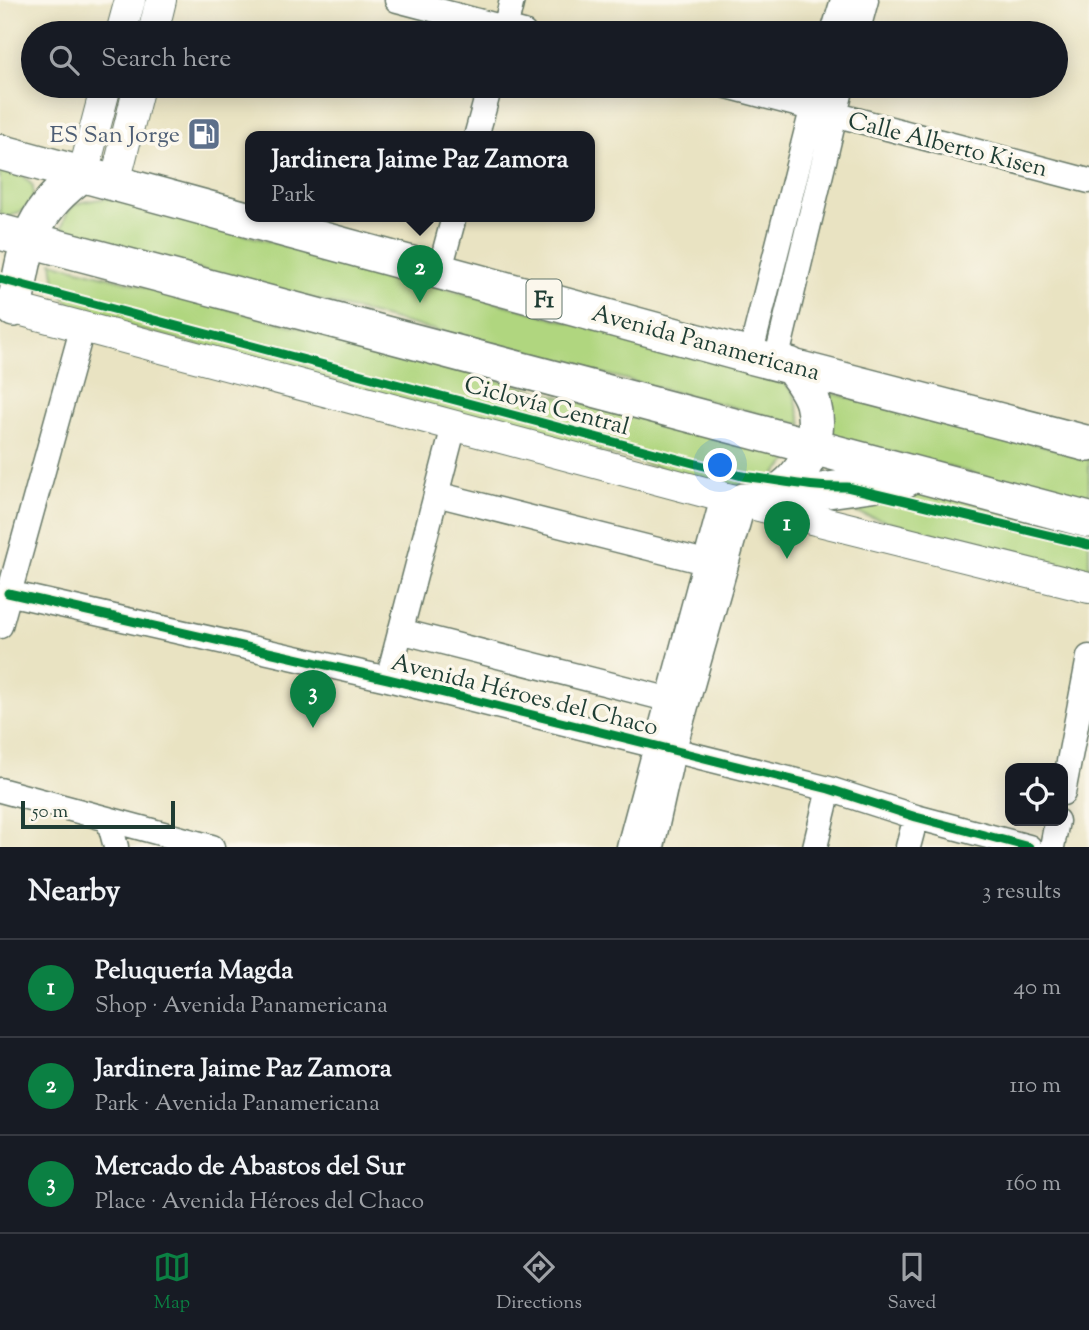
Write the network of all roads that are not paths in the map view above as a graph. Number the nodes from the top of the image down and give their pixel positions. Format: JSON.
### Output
{"nodes":[{"id":1,"x":130,"y":0,"type":"edge"},
{"id":2,"x":161,"y":0,"type":"edge"},
{"id":3,"x":397,"y":0,"type":"edge"},
{"id":4,"x":512,"y":0,"type":"edge"},
{"id":5,"x":843,"y":0,"type":"edge"},
{"id":6,"x":866,"y":0,"type":"edge"},
{"id":7,"x":124,"y":21,"type":"edge"},
{"id":8,"x":156,"y":21,"type":"edge"},
{"id":9,"x":472,"y":21,"type":"edge"},
{"id":10,"x":511,"y":21,"type":"edge"},
{"id":11,"x":837,"y":21,"type":"edge"},
{"id":12,"x":860,"y":21,"type":"edge"},
{"id":13,"x":105,"y":98,"type":"edge"},
{"id":14,"x":134,"y":98,"type":"edge"},
{"id":15,"x":487,"y":98,"type":"edge"},
{"id":16,"x":793,"y":98,"type":"edge"},
{"id":17,"x":821,"y":103,"type":"edge"},
{"id":18,"x":478,"y":131,"type":"edge"},
{"id":19,"x":0,"y":152,"type":"edge"},
{"id":20,"x":99,"y":179,"type":"junction"},
{"id":21,"x":1089,"y":181,"type":"edge"},
{"id":22,"x":245,"y":218,"type":"edge"},
{"id":23,"x":260,"y":222,"type":"edge"},
{"id":24,"x":453,"y":222,"type":"edge"},
{"id":25,"x":14,"y":236,"type":"edge"},
{"id":26,"x":440,"y":270,"type":"junction"},
{"id":27,"x":7,"y":307,"type":"edge"},
{"id":28,"x":83,"y":326,"type":"junction"},
{"id":29,"x":772,"y":361,"type":"junction"},
{"id":30,"x":454,"y":426,"type":"junction"},
{"id":31,"x":1089,"y":444,"type":"edge"},
{"id":32,"x":812,"y":447,"type":"junction"},
{"id":33,"x":923,"y":477,"type":"junction"},
{"id":34,"x":436,"y":494,"type":"junction"},
{"id":35,"x":744,"y":499,"type":"junction"},
{"id":36,"x":1089,"y":520,"type":"edge"},
{"id":37,"x":705,"y":562,"type":"junction"},
{"id":38,"x":1089,"y":589,"type":"edge"},
{"id":39,"x":8,"y":593,"type":"junction"},
{"id":40,"x":0,"y":625,"type":"edge"},
{"id":41,"x":400,"y":631,"type":"junction"},
{"id":42,"x":1089,"y":657,"type":"edge"},
{"id":43,"x":388,"y":679,"type":"junction"},
{"id":44,"x":667,"y":699,"type":"junction"},
{"id":45,"x":664,"y":749,"type":"junction"},
{"id":46,"x":1068,"y":767,"type":"edge"},
{"id":47,"x":829,"y":789,"type":"junction"},
{"id":48,"x":0,"y":790,"type":"edge"},
{"id":49,"x":916,"y":817,"type":"junction"},
{"id":50,"x":109,"y":821,"type":"junction"},
{"id":51,"x":1056,"y":826,"type":"edge"},
{"id":52,"x":116,"y":847,"type":"edge"},
{"id":53,"x":212,"y":847,"type":"edge"},
{"id":54,"x":629,"y":847,"type":"edge"},
{"id":55,"x":652,"y":847,"type":"edge"},
{"id":56,"x":815,"y":847,"type":"edge"},
{"id":57,"x":908,"y":847,"type":"edge"},
{"id":58,"x":1029,"y":847,"type":"edge"},
{"id":59,"x":1052,"y":847,"type":"edge"}],
"edges":[{"from":1,"to":7,"type":"main road"},
{"from":2,"to":8,"type":"main road"},
{"from":3,"to":9,"type":"street"},
{"from":4,"to":10,"type":"street"},
{"from":5,"to":11,"type":"street"},
{"from":6,"to":12,"type":"street"},
{"from":13,"to":20,"type":"main road"},
{"from":14,"to":20,"type":"main road"},
{"from":15,"to":18,"type":"street"},
{"from":16,"to":17,"type":"street","name":"Calle Alberto Kisen"},
{"from":17,"to":21,"type":"street","name":"Calle Alberto Kisen"},
{"from":17,"to":29,"type":"street"},
{"from":19,"to":20,"type":"highway","name":"Avenida Panamericana","number":"F1"},
{"from":20,"to":22,"type":"highway","name":"Avenida Panamericana","number":"F1"},
{"from":20,"to":25,"type":"highway"},
{"from":23,"to":26,"type":"highway","name":"Avenida Panamericana","number":"F1"},
{"from":24,"to":26,"type":"street"},
{"from":25,"to":27,"type":"highway"},
{"from":25,"to":32,"type":"highway"},
{"from":26,"to":29,"type":"highway","name":"Avenida Panamericana","number":"F1"},
{"from":27,"to":28,"type":"main road"},
{"from":28,"to":30,"type":"main road"},
{"from":28,"to":39,"type":"street"},
{"from":29,"to":31,"type":"highway","name":"Avenida Panamericana","number":"F1"},
{"from":29,"to":32,"type":"highway"},
{"from":30,"to":34,"type":"street"},
{"from":30,"to":35,"type":"main road"},
{"from":32,"to":33,"type":"highway"},
{"from":32,"to":35,"type":"highway"},
{"from":33,"to":35,"type":"highway"},
{"from":33,"to":36,"type":"highway"},
{"from":34,"to":37,"type":"street"},
{"from":34,"to":41,"type":"street"},
{"from":35,"to":37,"type":"street"},
{"from":35,"to":38,"type":"main road"},
{"from":35,"to":45,"type":"street"},
{"from":37,"to":44,"type":"street"},
{"from":39,"to":40,"type":"street"},
{"from":39,"to":43,"type":"street","name":"Avenida Héroes del Chaco"},
{"from":41,"to":43,"type":"street"},
{"from":41,"to":44,"type":"street"},
{"from":42,"to":46,"type":"street"},
{"from":43,"to":45,"type":"street","name":"Avenida Héroes del Chaco"},
{"from":44,"to":45,"type":"street"},
{"from":45,"to":47,"type":"street","name":"Avenida Héroes del Chaco"},
{"from":45,"to":54,"type":"street"},
{"from":45,"to":55,"type":"street"},
{"from":47,"to":49,"type":"street","name":"Avenida Héroes del Chaco"},
{"from":47,"to":56,"type":"street"},
{"from":48,"to":50,"type":"street"},
{"from":49,"to":57,"type":"street"},
{"from":49,"to":58,"type":"street","name":"Avenida Héroes del Chaco"},
{"from":50,"to":52,"type":"street"},
{"from":50,"to":53,"type":"street"},
{"from":51,"to":59,"type":"street"}]}
